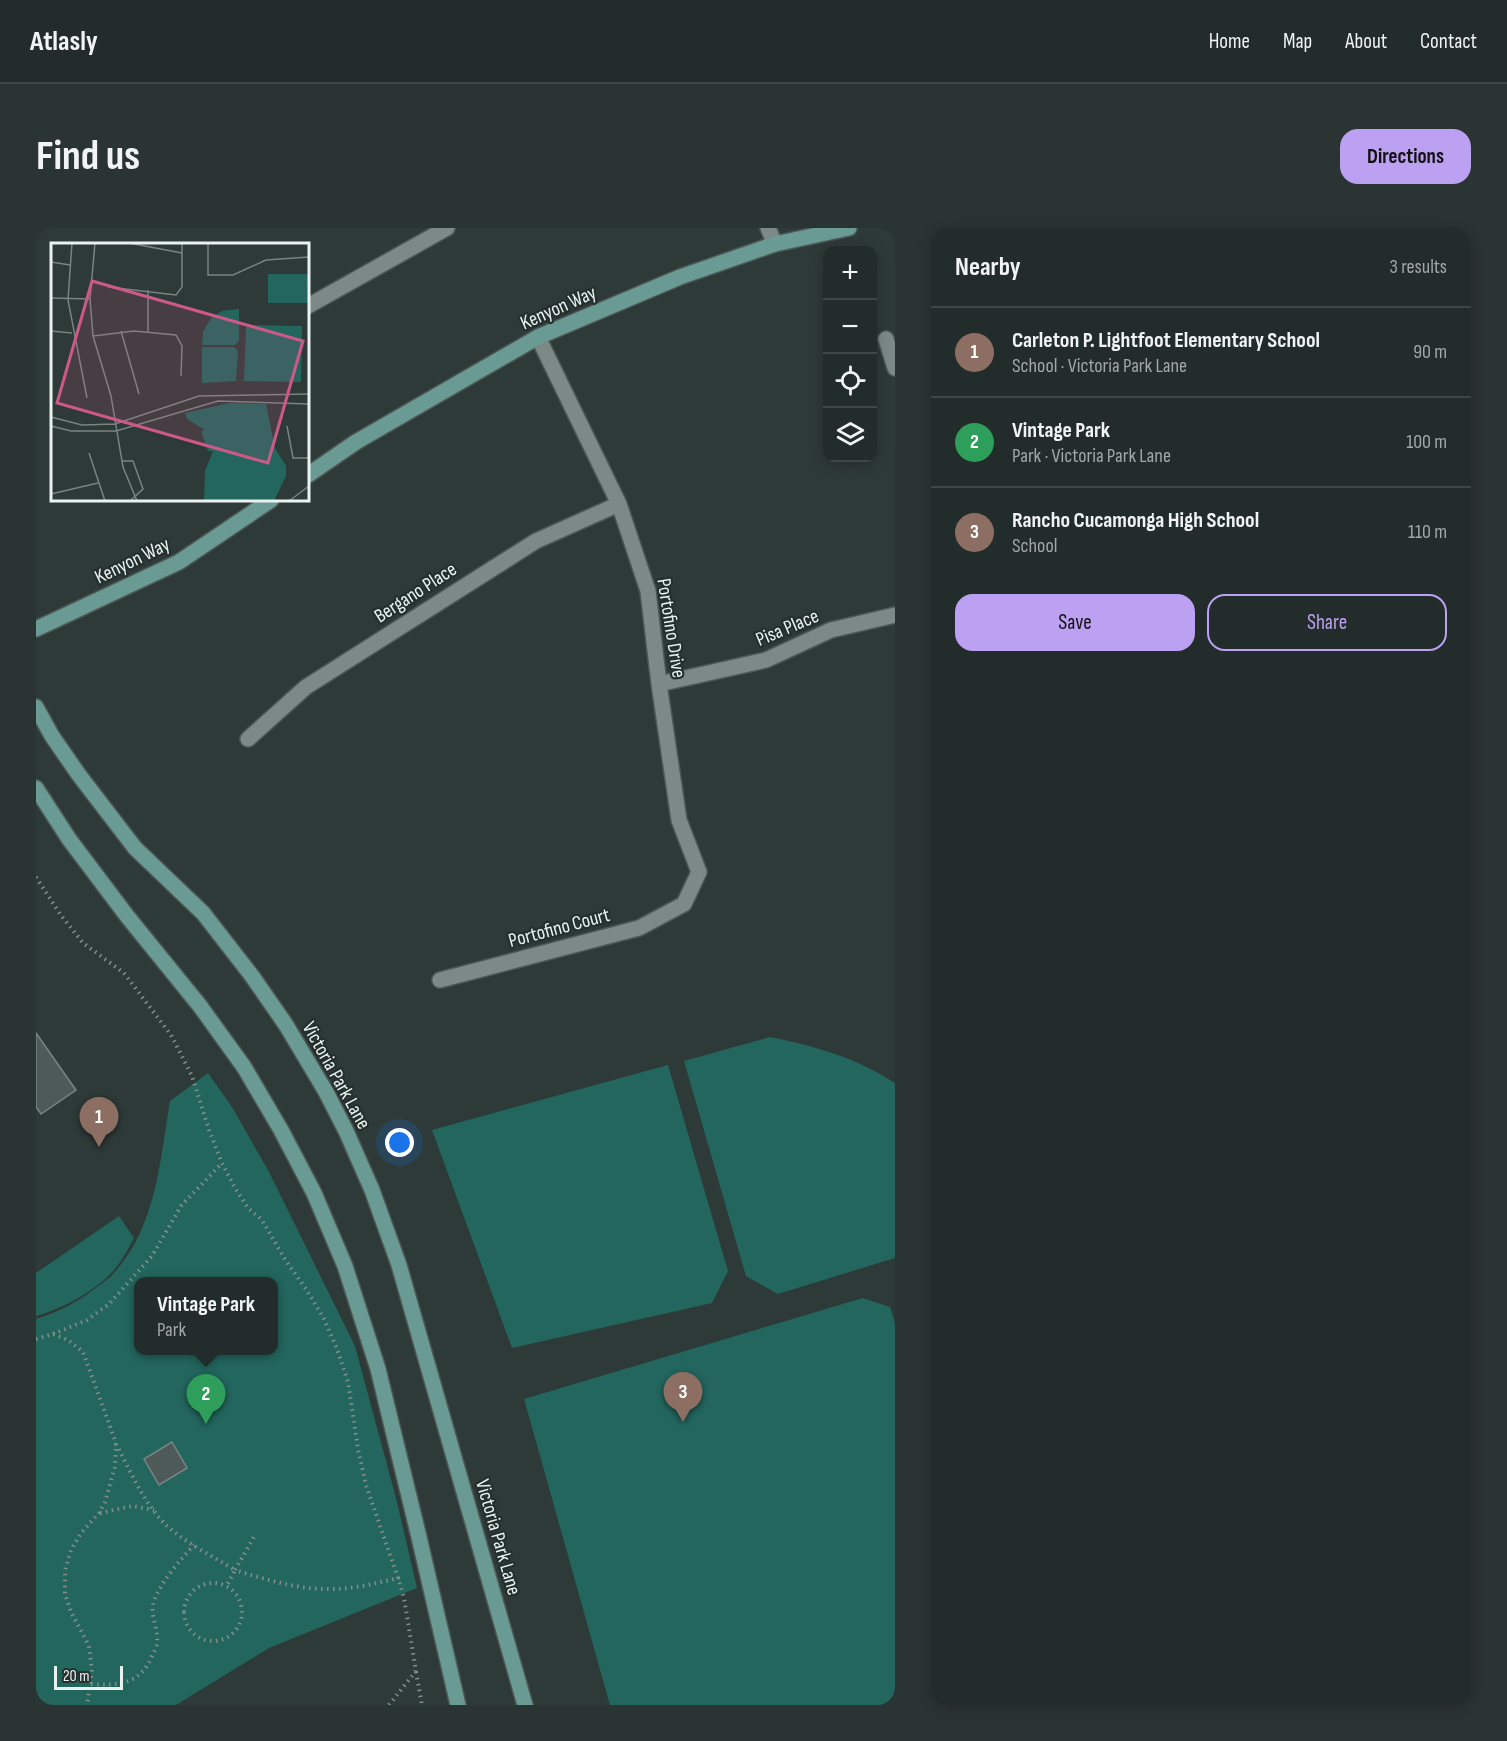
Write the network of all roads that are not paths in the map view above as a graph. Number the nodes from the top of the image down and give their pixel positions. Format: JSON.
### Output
{"nodes":[{"id":1,"x":447,"y":228,"type":"edge"},
{"id":2,"x":768,"y":228,"type":"edge"},
{"id":3,"x":849,"y":228,"type":"edge"},
{"id":4,"x":774,"y":244,"type":"junction"},
{"id":5,"x":309,"y":305,"type":"edge"},
{"id":6,"x":538,"y":337,"type":"junction"},
{"id":7,"x":886,"y":339,"type":"dead end"},
{"id":8,"x":895,"y":368,"type":"edge"},
{"id":9,"x":309,"y":474,"type":"edge"},
{"id":10,"x":270,"y":501,"type":"edge"},
{"id":11,"x":619,"y":504,"type":"junction"},
{"id":12,"x":895,"y":615,"type":"edge"},
{"id":13,"x":36,"y":629,"type":"edge"},
{"id":14,"x":659,"y":684,"type":"junction"},
{"id":15,"x":36,"y":707,"type":"edge"},
{"id":16,"x":248,"y":739,"type":"dead end"},
{"id":17,"x":36,"y":788,"type":"edge"},
{"id":18,"x":684,"y":904,"type":"joint"},
{"id":19,"x":440,"y":980,"type":"dead end"},
{"id":20,"x":458,"y":1705,"type":"edge"},
{"id":21,"x":525,"y":1705,"type":"edge"}],
"edges":[{"from":1,"to":5,"type":"street"},
{"from":2,"to":4,"type":"street"},
{"from":3,"to":4,"type":"street","name":"Kenyon Way"},
{"from":4,"to":6,"type":"street","name":"Kenyon Way"},
{"from":6,"to":9,"type":"street","name":"Kenyon Way"},
{"from":6,"to":11,"type":"street","name":"Portofino Drive"},
{"from":7,"to":8,"type":"street"},
{"from":10,"to":13,"type":"street","name":"Kenyon Way"},
{"from":11,"to":14,"type":"street","name":"Portofino Drive"},
{"from":11,"to":16,"type":"street","name":"Bergano Place"},
{"from":12,"to":14,"type":"street","name":"Pisa Place"},
{"from":14,"to":18,"type":"street","name":"Portofino Drive"},
{"from":15,"to":21,"type":"street","name":"Victoria Park Lane"},
{"from":17,"to":20,"type":"street"},
{"from":18,"to":19,"type":"street","name":"Portofino Court"}]}
